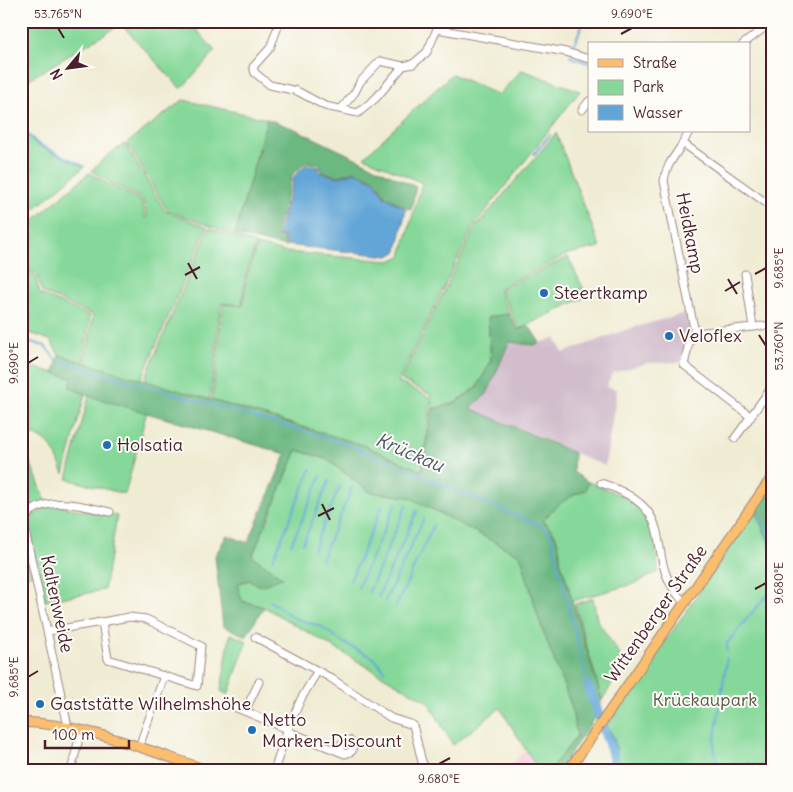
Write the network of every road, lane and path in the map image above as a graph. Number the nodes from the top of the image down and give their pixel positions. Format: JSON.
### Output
{"nodes":[{"id":1,"x":280,"y":21,"type":"edge"},
{"id":2,"x":772,"y":22,"type":"edge"},
{"id":3,"x":747,"y":42,"type":"edge"},
{"id":4,"x":588,"y":59,"type":"edge"},
{"id":5,"x":403,"y":66,"type":"junction"},
{"id":6,"x":588,"y":102,"type":"edge"},
{"id":7,"x":341,"y":108,"type":"junction"},
{"id":8,"x":582,"y":110,"type":"dead end"},
{"id":9,"x":689,"y":132,"type":"edge"},
{"id":10,"x":684,"y":144,"type":"junction"},
{"id":11,"x":772,"y":207,"type":"edge"},
{"id":12,"x":745,"y":274,"type":"dead end"},
{"id":13,"x":772,"y":325,"type":"edge"},
{"id":14,"x":753,"y":327,"type":"junction"},
{"id":15,"x":695,"y":333,"type":"junction"},
{"id":16,"x":772,"y":387,"type":"edge"},
{"id":17,"x":751,"y":417,"type":"junction"},
{"id":18,"x":735,"y":438,"type":"dead end"},
{"id":19,"x":772,"y":477,"type":"edge"},
{"id":20,"x":601,"y":482,"type":"dead end"},
{"id":21,"x":110,"y":512,"type":"dead end"},
{"id":22,"x":684,"y":602,"type":"junction"},
{"id":23,"x":102,"y":622,"type":"junction"},
{"id":24,"x":48,"y":631,"type":"junction"},
{"id":25,"x":254,"y":637,"type":"dead end"},
{"id":26,"x":317,"y":672,"type":"junction"},
{"id":27,"x":164,"y":676,"type":"junction"},
{"id":28,"x":259,"y":682,"type":"dead end"},
{"id":29,"x":227,"y":704,"type":"dead end"},
{"id":30,"x":245,"y":711,"type":"junction"},
{"id":31,"x":21,"y":722,"type":"edge"},
{"id":32,"x":65,"y":726,"type":"junction"},
{"id":33,"x":81,"y":730,"type":"junction"},
{"id":34,"x":287,"y":731,"type":"junction"},
{"id":35,"x":139,"y":747,"type":"junction"},
{"id":36,"x":341,"y":750,"type":"dead end"},
{"id":37,"x":71,"y":771,"type":"edge"},
{"id":38,"x":210,"y":771,"type":"edge"},
{"id":39,"x":274,"y":771,"type":"edge"},
{"id":40,"x":426,"y":771,"type":"edge"},
{"id":41,"x":568,"y":771,"type":"edge"}],
"edges":[{"from":1,"to":7,"type":"street"},
{"from":2,"to":3,"type":"street"},
{"from":4,"to":5,"type":"street"},
{"from":5,"to":7,"type":"street"},
{"from":5,"to":7,"type":"street"},
{"from":6,"to":8,"type":"street"},
{"from":9,"to":10,"type":"street","name":"Heidkamp"},
{"from":10,"to":11,"type":"street"},
{"from":10,"to":15,"type":"street","name":"Heidkamp"},
{"from":12,"to":14,"type":"street"},
{"from":13,"to":14,"type":"street"},
{"from":14,"to":15,"type":"street"},
{"from":15,"to":17,"type":"street"},
{"from":16,"to":17,"type":"street"},
{"from":17,"to":18,"type":"street"},
{"from":19,"to":22,"type":"main road","name":"Wittenberger Straße"},
{"from":20,"to":22,"type":"street"},
{"from":21,"to":24,"type":"street","name":"Kaltenweide"},
{"from":22,"to":41,"type":"main road","name":"Wittenberger Straße"},
{"from":23,"to":24,"type":"street"},
{"from":23,"to":27,"type":"street"},
{"from":23,"to":27,"type":"street"},
{"from":24,"to":32,"type":"street","name":"Kaltenweide"},
{"from":25,"to":26,"type":"street"},
{"from":26,"to":34,"type":"street"},
{"from":26,"to":40,"type":"street"},
{"from":27,"to":35,"type":"street"},
{"from":28,"to":30,"type":"street"},
{"from":29,"to":30,"type":"street"},
{"from":30,"to":34,"type":"street"},
{"from":31,"to":32,"type":"main road"},
{"from":32,"to":33,"type":"main road"},
{"from":33,"to":35,"type":"main road"},
{"from":33,"to":37,"type":"street"},
{"from":34,"to":36,"type":"street"},
{"from":34,"to":39,"type":"street"},
{"from":35,"to":38,"type":"main road"}]}
